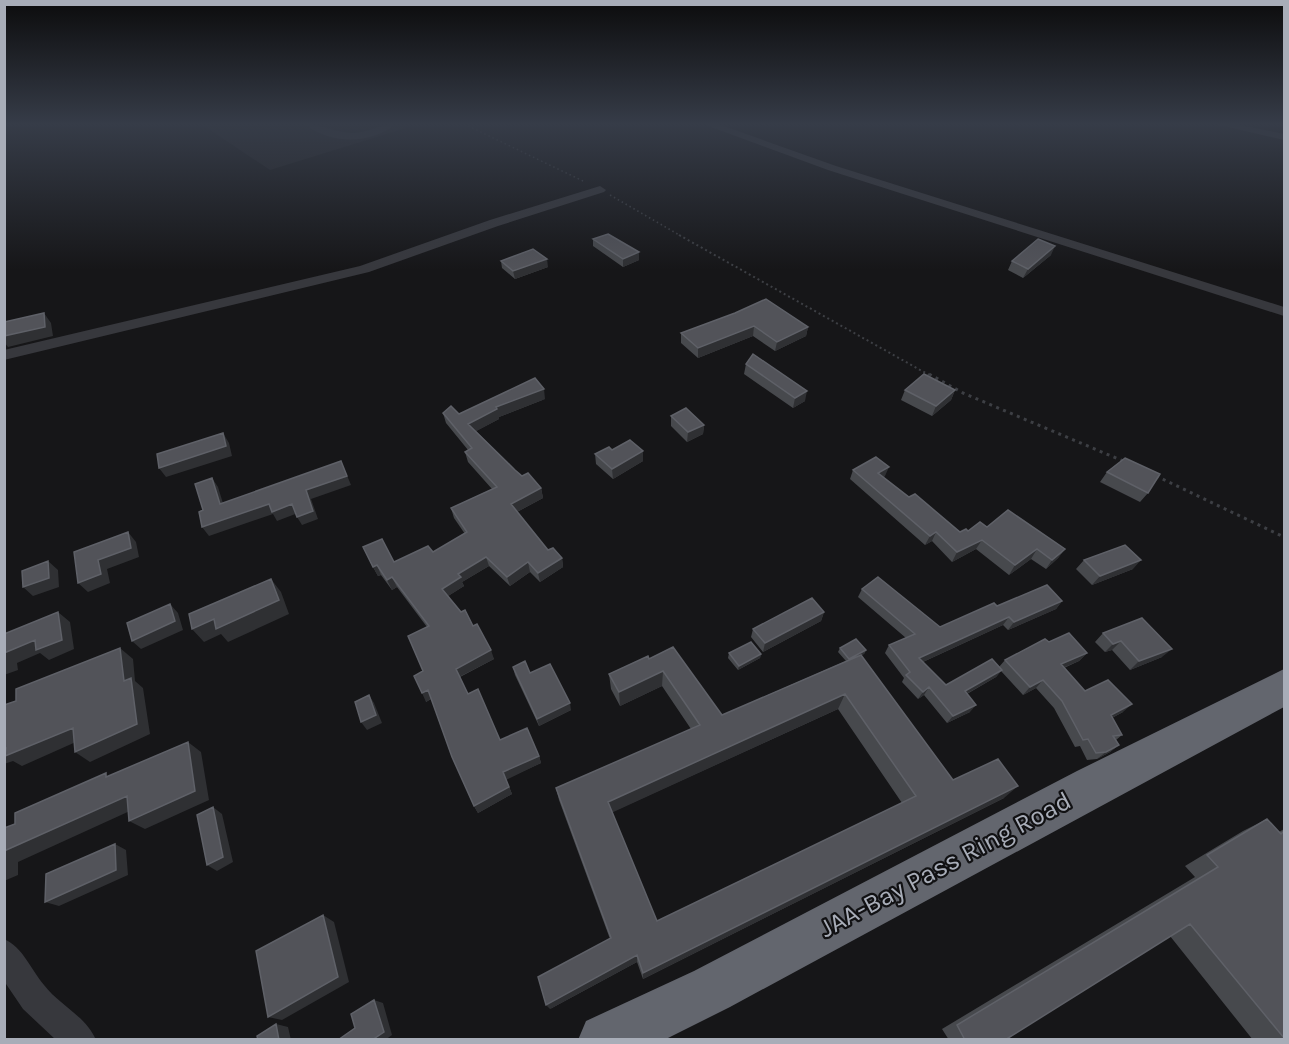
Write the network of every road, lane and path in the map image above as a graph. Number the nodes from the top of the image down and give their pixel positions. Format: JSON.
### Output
{"nodes":[{"id":1,"x":564,"y":173,"type":"edge"},
{"id":2,"x":847,"y":173,"type":"edge"},
{"id":3,"x":600,"y":190,"type":"junction"},
{"id":4,"x":1284,"y":312,"type":"edge"},
{"id":5,"x":4,"y":355,"type":"edge"},
{"id":6,"x":1126,"y":463,"type":"edge"},
{"id":7,"x":1148,"y":473,"type":"edge"},
{"id":8,"x":1284,"y":537,"type":"edge"},
{"id":9,"x":1284,"y":687,"type":"edge"},
{"id":10,"x":4,"y":954,"type":"edge"},
{"id":11,"x":80,"y":1040,"type":"edge"},
{"id":12,"x":605,"y":1040,"type":"edge"}],
"edges":[{"from":1,"to":3,"type":"path"},
{"from":2,"to":4,"type":"street"},
{"from":3,"to":5,"type":"street"},
{"from":3,"to":6,"type":"path"},
{"from":7,"to":8,"type":"path"},
{"from":9,"to":12,"type":"highway","name":"JAA-Bay Pass Ring Road"},
{"from":10,"to":11,"type":"street"}]}
